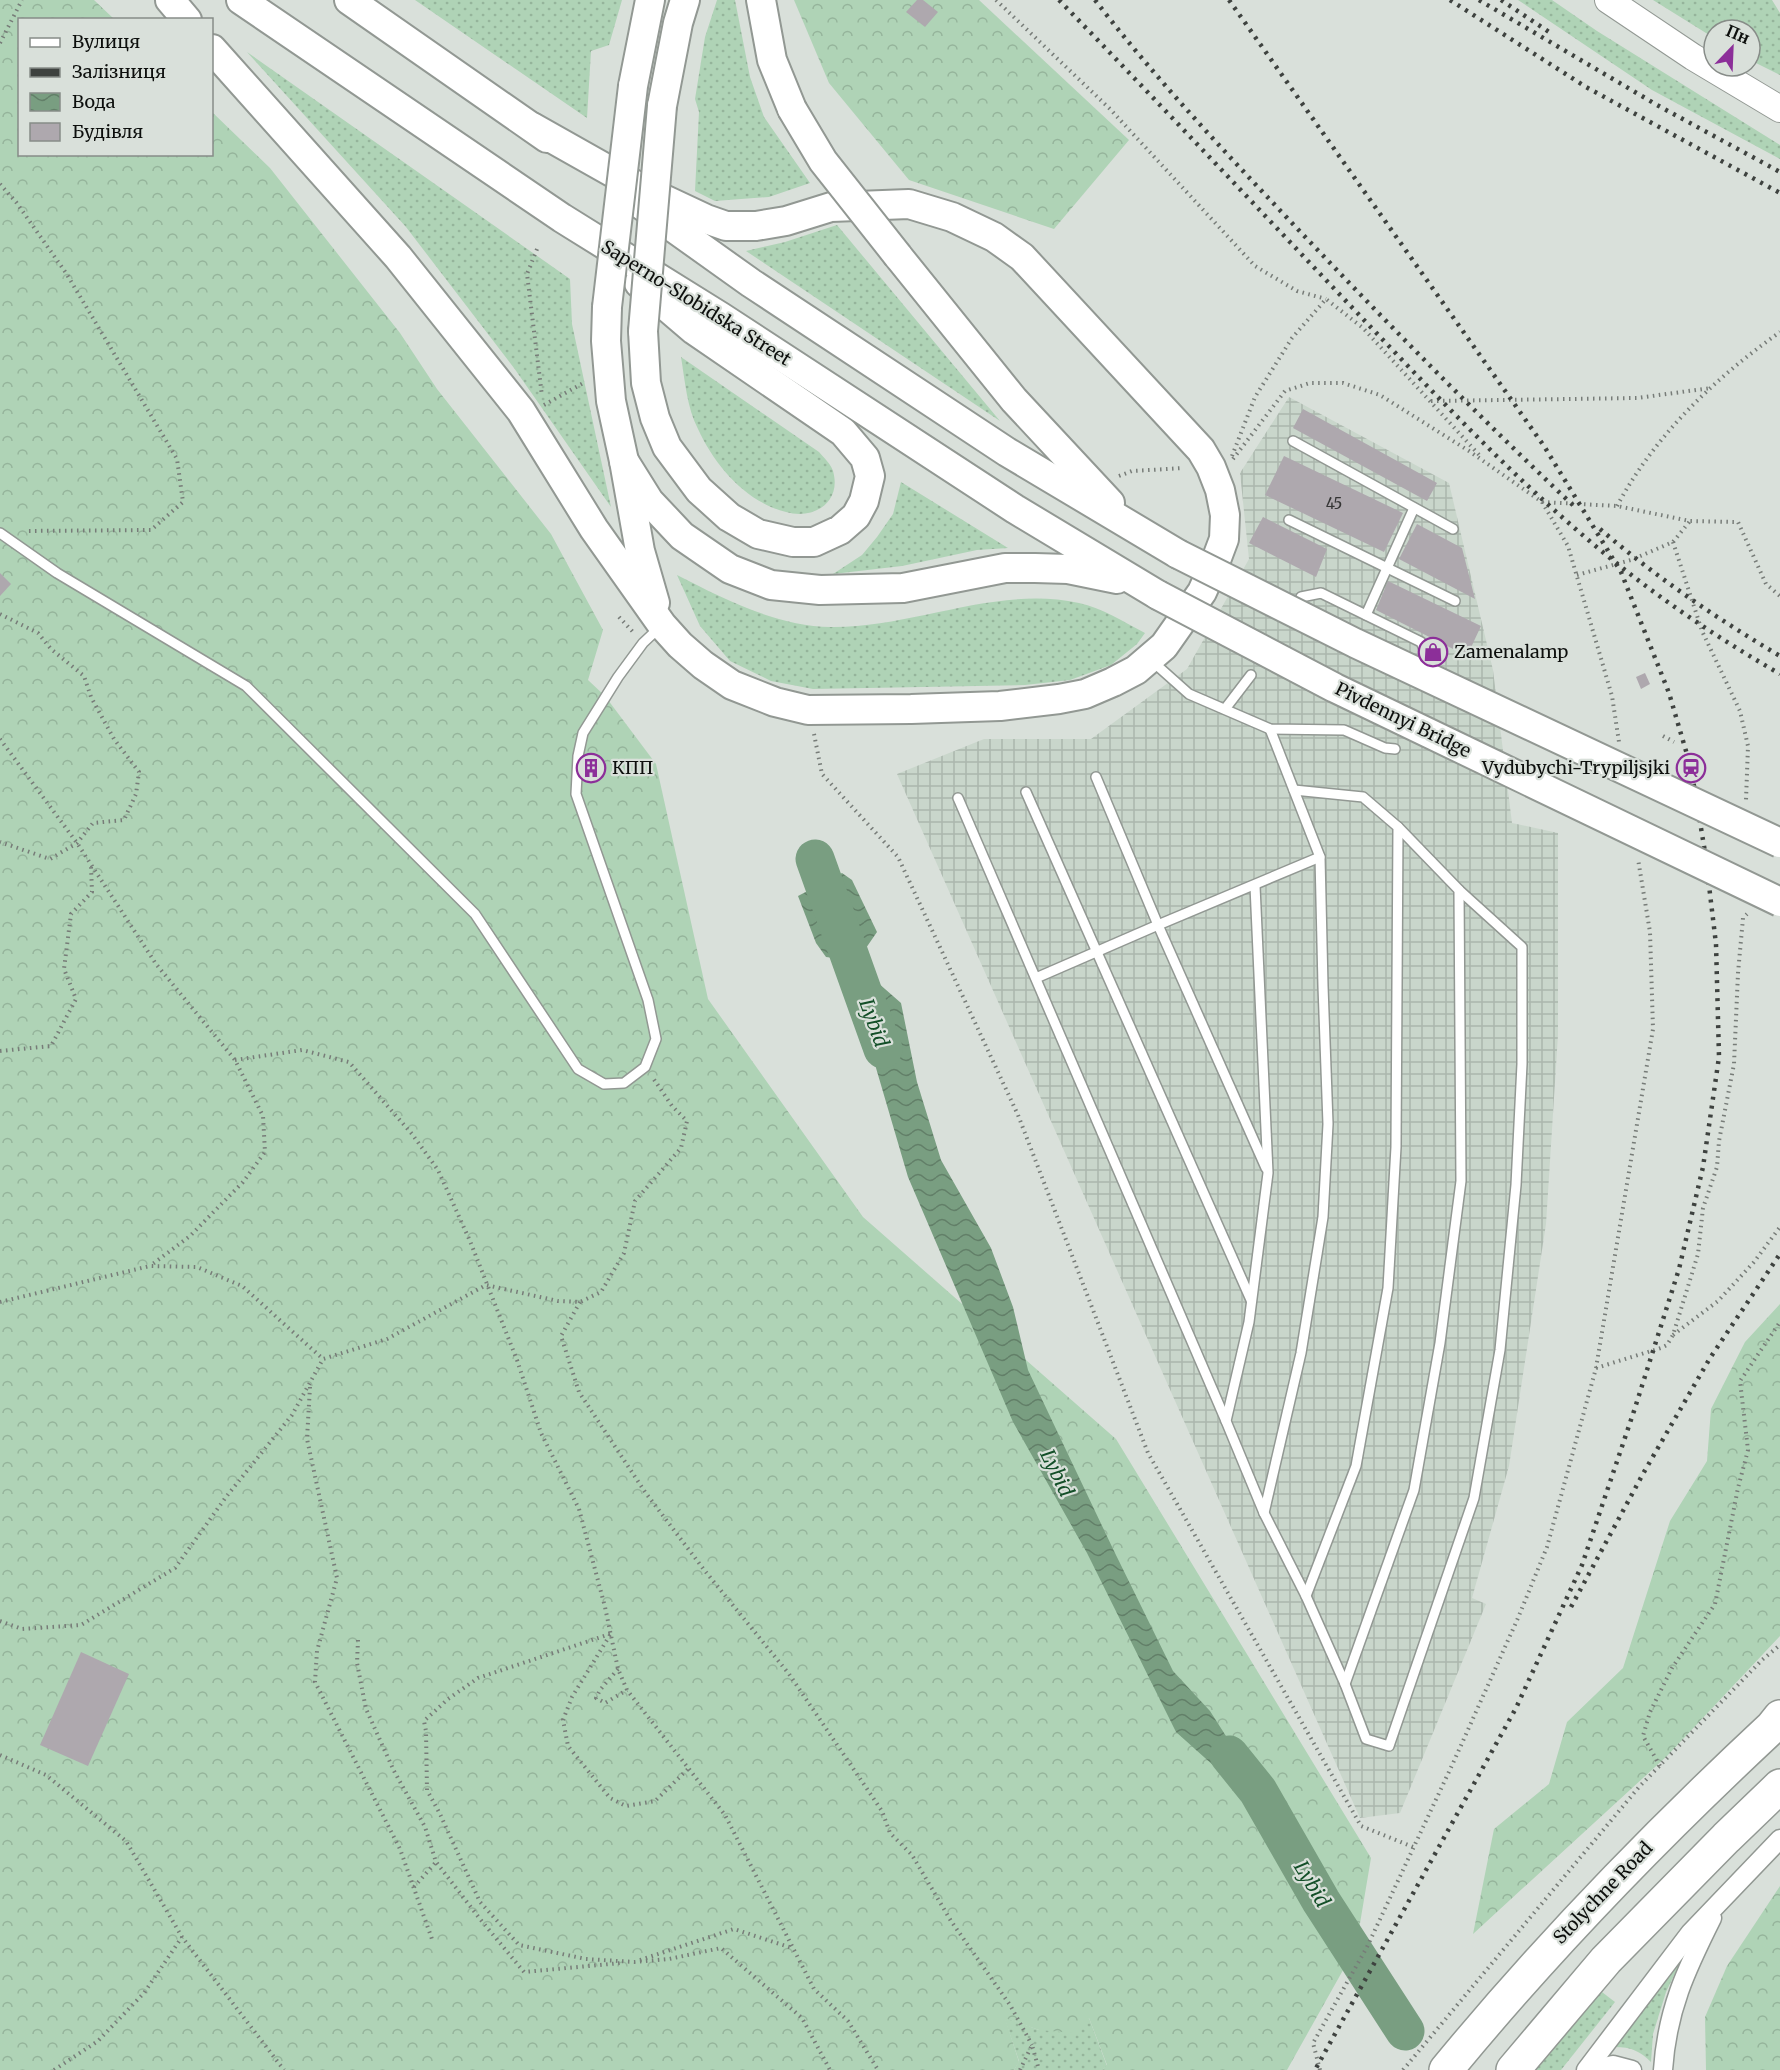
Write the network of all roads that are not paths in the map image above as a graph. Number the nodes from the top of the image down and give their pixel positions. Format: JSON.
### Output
{"nodes":[{"id":1,"x":170,"y":0,"type":"edge"},
{"id":2,"x":241,"y":0,"type":"edge"},
{"id":3,"x":349,"y":0,"type":"edge"},
{"id":4,"x":650,"y":0,"type":"edge"},
{"id":5,"x":685,"y":0,"type":"edge"},
{"id":6,"x":761,"y":0,"type":"edge"},
{"id":7,"x":1608,"y":0,"type":"edge"},
{"id":8,"x":185,"y":18,"type":"edge"},
{"id":9,"x":213,"y":49,"type":"edge"},
{"id":10,"x":1780,"y":109,"type":"edge"},
{"id":11,"x":532,"y":127,"type":"junction"},
{"id":12,"x":562,"y":218,"type":"junction"},
{"id":13,"x":1293,"y":441,"type":"dead end"},
{"id":14,"x":624,"y":461,"type":"junction"},
{"id":15,"x":1414,"y":508,"type":"junction"},
{"id":16,"x":1289,"y":520,"type":"dead end"},
{"id":17,"x":1453,"y":529,"type":"dead end"},
{"id":18,"x":1139,"y":532,"type":"junction"},
{"id":19,"x":0,"y":533,"type":"edge"},
{"id":20,"x":682,"y":536,"type":"junction"},
{"id":21,"x":640,"y":551,"type":"junction"},
{"id":22,"x":1387,"y":568,"type":"junction"},
{"id":23,"x":1148,"y":590,"type":"junction"},
{"id":24,"x":1301,"y":597,"type":"dead end"},
{"id":25,"x":1455,"y":601,"type":"dead end"},
{"id":26,"x":1366,"y":615,"type":"junction"},
{"id":27,"x":662,"y":625,"type":"junction"},
{"id":28,"x":1150,"y":660,"type":"junction"},
{"id":29,"x":1430,"y":663,"type":"dead end"},
{"id":30,"x":1251,"y":675,"type":"dead end"},
{"id":31,"x":1226,"y":709,"type":"junction"},
{"id":32,"x":1270,"y":729,"type":"junction"},
{"id":33,"x":1395,"y":749,"type":"dead end"},
{"id":34,"x":1096,"y":777,"type":"dead end"},
{"id":35,"x":1294,"y":790,"type":"junction"},
{"id":36,"x":1026,"y":792,"type":"dead end"},
{"id":37,"x":957,"y":798,"type":"dead end"},
{"id":38,"x":1398,"y":827,"type":"junction"},
{"id":39,"x":1780,"y":843,"type":"edge"},
{"id":40,"x":1320,"y":857,"type":"junction"},
{"id":41,"x":1255,"y":886,"type":"junction"},
{"id":42,"x":1459,"y":890,"type":"junction"},
{"id":43,"x":1780,"y":902,"type":"edge"},
{"id":44,"x":1158,"y":925,"type":"junction"},
{"id":45,"x":1096,"y":952,"type":"junction"},
{"id":46,"x":1036,"y":978,"type":"junction"},
{"id":47,"x":1268,"y":1173,"type":"junction"},
{"id":48,"x":1252,"y":1302,"type":"junction"},
{"id":49,"x":1226,"y":1421,"type":"junction"},
{"id":50,"x":1264,"y":1513,"type":"junction"},
{"id":51,"x":1306,"y":1596,"type":"junction"},
{"id":52,"x":1345,"y":1684,"type":"junction"},
{"id":53,"x":1777,"y":1721,"type":"edge"},
{"id":54,"x":1780,"y":1786,"type":"edge"},
{"id":55,"x":1780,"y":1839,"type":"edge"},
{"id":56,"x":1723,"y":1898,"type":"junction"},
{"id":57,"x":1446,"y":2070,"type":"edge"},
{"id":58,"x":1513,"y":2070,"type":"edge"},
{"id":59,"x":1586,"y":2070,"type":"edge"},
{"id":60,"x":1592,"y":2070,"type":"edge"},
{"id":61,"x":1632,"y":2070,"type":"edge"},
{"id":62,"x":1663,"y":2070,"type":"edge"}],
"edges":[{"from":1,"to":8,"type":"main road"},
{"from":2,"to":12,"type":"main road","name":"Saperno-Slobidska Street"},
{"from":3,"to":11,"type":"main road"},
{"from":4,"to":14,"type":"main road","bridge":true},
{"from":5,"to":12,"type":"main road","bridge":true},
{"from":6,"to":18,"type":"main road","bridge":true},
{"from":7,"to":10,"type":"street"},
{"from":9,"to":27,"type":"main road"},
{"from":11,"to":18,"type":"main road"},
{"from":11,"to":28,"type":"main road"},
{"from":12,"to":23,"type":"main road","name":"Saperno-Slobidska Street"},
{"from":13,"to":15,"type":"lane"},
{"from":14,"to":20,"type":"main road"},
{"from":14,"to":21,"type":"main road"},
{"from":15,"to":17,"type":"lane"},
{"from":15,"to":22,"type":"lane"},
{"from":16,"to":22,"type":"lane"},
{"from":18,"to":39,"type":"main road","bridge":true},
{"from":19,"to":27,"type":"lane"},
{"from":20,"to":21,"type":"main road"},
{"from":20,"to":23,"type":"main road"},
{"from":21,"to":27,"type":"main road"},
{"from":22,"to":25,"type":"lane"},
{"from":22,"to":26,"type":"lane"},
{"from":23,"to":43,"type":"main road","name":"Pivdennyi Bridge","bridge":true},
{"from":24,"to":26,"type":"lane"},
{"from":26,"to":29,"type":"lane"},
{"from":27,"to":28,"type":"main road"},
{"from":28,"to":31,"type":"lane"},
{"from":30,"to":31,"type":"lane"},
{"from":31,"to":32,"type":"lane"},
{"from":32,"to":33,"type":"lane"},
{"from":32,"to":35,"type":"lane"},
{"from":34,"to":44,"type":"lane"},
{"from":35,"to":38,"type":"lane"},
{"from":35,"to":40,"type":"lane"},
{"from":36,"to":45,"type":"lane"},
{"from":37,"to":46,"type":"lane"},
{"from":38,"to":42,"type":"lane"},
{"from":38,"to":51,"type":"lane"},
{"from":40,"to":41,"type":"lane"},
{"from":40,"to":50,"type":"lane"},
{"from":41,"to":44,"type":"lane"},
{"from":41,"to":47,"type":"lane"},
{"from":42,"to":52,"type":"lane"},
{"from":42,"to":52,"type":"lane"},
{"from":44,"to":45,"type":"lane"},
{"from":44,"to":47,"type":"lane"},
{"from":45,"to":46,"type":"lane"},
{"from":45,"to":48,"type":"lane"},
{"from":46,"to":49,"type":"lane"},
{"from":47,"to":48,"type":"lane"},
{"from":48,"to":49,"type":"lane"},
{"from":49,"to":50,"type":"lane"},
{"from":50,"to":51,"type":"lane"},
{"from":51,"to":52,"type":"lane"},
{"from":53,"to":57,"type":"highway","name":"Stolychne Road"},
{"from":54,"to":58,"type":"highway"},
{"from":55,"to":56,"type":"street"},
{"from":56,"to":59,"type":"street"},
{"from":56,"to":62,"type":"street"},
{"from":60,"to":61,"type":"street"}]}
